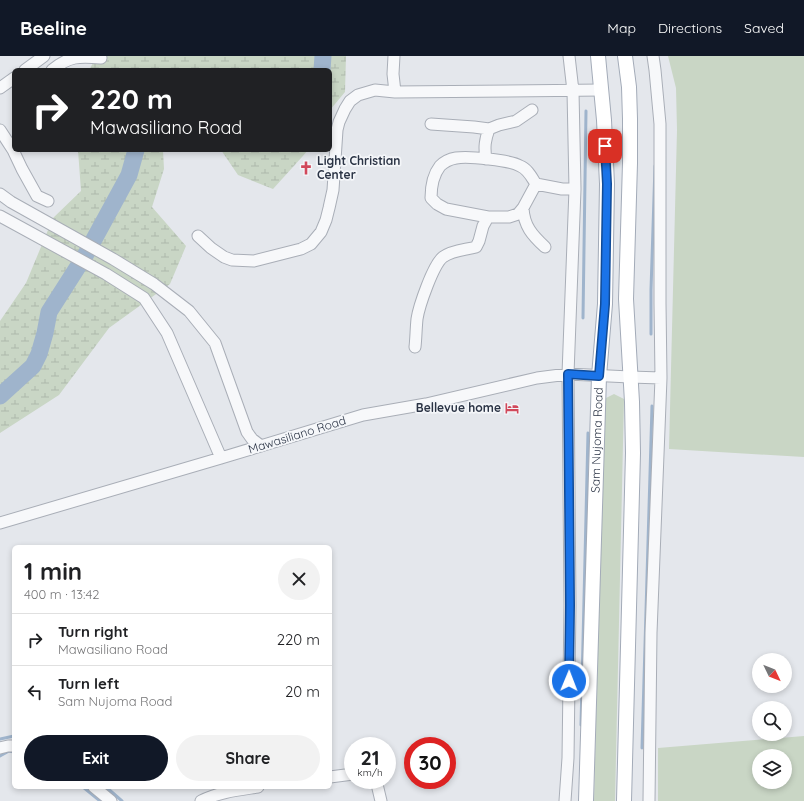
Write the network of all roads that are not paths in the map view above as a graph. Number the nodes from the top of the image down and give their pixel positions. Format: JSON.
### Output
{"nodes":[{"id":1,"x":44,"y":56,"type":"edge"},
{"id":2,"x":394,"y":56,"type":"edge"},
{"id":3,"x":569,"y":56,"type":"edge"},
{"id":4,"x":598,"y":56,"type":"edge"},
{"id":5,"x":625,"y":56,"type":"edge"},
{"id":6,"x":653,"y":56,"type":"edge"},
{"id":7,"x":101,"y":58,"type":"dead end"},
{"id":8,"x":28,"y":68,"type":"edge"},
{"id":9,"x":54,"y":68,"type":"edge"},
{"id":10,"x":12,"y":80,"type":"edge"},
{"id":11,"x":12,"y":86,"type":"edge"},
{"id":12,"x":0,"y":89,"type":"edge"},
{"id":13,"x":602,"y":90,"type":"junction"},
{"id":14,"x":573,"y":91,"type":"junction"},
{"id":15,"x":395,"y":92,"type":"junction"},
{"id":16,"x":532,"y":110,"type":"dead end"},
{"id":17,"x":431,"y":124,"type":"dead end"},
{"id":18,"x":489,"y":129,"type":"junction"},
{"id":19,"x":0,"y":130,"type":"edge"},
{"id":20,"x":12,"y":148,"type":"edge"},
{"id":21,"x":14,"y":152,"type":"edge"},
{"id":22,"x":486,"y":159,"type":"junction"},
{"id":23,"x":536,"y":184,"type":"junction"},
{"id":24,"x":575,"y":189,"type":"junction"},
{"id":25,"x":0,"y":194,"type":"edge"},
{"id":26,"x":48,"y":201,"type":"dead end"},
{"id":27,"x":523,"y":208,"type":"junction"},
{"id":28,"x":0,"y":216,"type":"edge"},
{"id":29,"x":488,"y":217,"type":"junction"},
{"id":30,"x":198,"y":236,"type":"dead end"},
{"id":31,"x":545,"y":247,"type":"dead end"},
{"id":32,"x":415,"y":347,"type":"dead end"},
{"id":33,"x":568,"y":374,"type":"junction"},
{"id":34,"x":599,"y":376,"type":"junction"},
{"id":35,"x":630,"y":378,"type":"junction"},
{"id":36,"x":661,"y":378,"type":"junction"},
{"id":37,"x":261,"y":446,"type":"junction"},
{"id":38,"x":221,"y":458,"type":"junction"},
{"id":39,"x":0,"y":523,"type":"edge"},
{"id":40,"x":12,"y":746,"type":"edge"},
{"id":41,"x":0,"y":748,"type":"edge"},
{"id":42,"x":344,"y":775,"type":"edge"},
{"id":43,"x":332,"y":777,"type":"edge"},
{"id":44,"x":96,"y":789,"type":"edge"},
{"id":45,"x":243,"y":789,"type":"edge"},
{"id":46,"x":378,"y":789,"type":"edge"},
{"id":47,"x":111,"y":801,"type":"edge"},
{"id":48,"x":201,"y":801,"type":"edge"},
{"id":49,"x":381,"y":801,"type":"edge"},
{"id":50,"x":565,"y":801,"type":"edge"},
{"id":51,"x":586,"y":801,"type":"edge"},
{"id":52,"x":624,"y":801,"type":"edge"},
{"id":53,"x":649,"y":801,"type":"edge"}],
"edges":[{"from":1,"to":8,"type":"street"},
{"from":2,"to":15,"type":"street"},
{"from":3,"to":14,"type":"street"},
{"from":4,"to":13,"type":"main road","name":"Sam Nujoma Road"},
{"from":5,"to":35,"type":"main road"},
{"from":6,"to":36,"type":"street"},
{"from":7,"to":9,"type":"street"},
{"from":10,"to":12,"type":"street"},
{"from":11,"to":12,"type":"street"},
{"from":13,"to":14,"type":"street"},
{"from":13,"to":34,"type":"main road","name":"Sam Nujoma Road"},
{"from":14,"to":15,"type":"street"},
{"from":14,"to":24,"type":"street"},
{"from":15,"to":30,"type":"street"},
{"from":16,"to":18,"type":"street"},
{"from":17,"to":18,"type":"street"},
{"from":18,"to":22,"type":"street"},
{"from":19,"to":20,"type":"street"},
{"from":21,"to":26,"type":"street"},
{"from":22,"to":23,"type":"street"},
{"from":22,"to":29,"type":"street"},
{"from":23,"to":24,"type":"street"},
{"from":23,"to":27,"type":"street"},
{"from":24,"to":33,"type":"street"},
{"from":25,"to":37,"type":"street"},
{"from":27,"to":29,"type":"street"},
{"from":27,"to":31,"type":"street"},
{"from":28,"to":38,"type":"street"},
{"from":29,"to":32,"type":"street"},
{"from":33,"to":34,"type":"street","name":"Mawasiliano Road"},
{"from":33,"to":37,"type":"street","name":"Mawasiliano Road"},
{"from":33,"to":50,"type":"street"},
{"from":34,"to":35,"type":"street","name":"Mawasiliano Road"},
{"from":34,"to":51,"type":"main road","name":"Sam Nujoma Road"},
{"from":35,"to":36,"type":"street","name":"Mawasiliano Road"},
{"from":35,"to":52,"type":"main road"},
{"from":36,"to":53,"type":"street"},
{"from":37,"to":38,"type":"street","name":"Mawasiliano Road"},
{"from":38,"to":39,"type":"street","name":"Mawasiliano Road"},
{"from":40,"to":41,"type":"street"},
{"from":42,"to":43,"type":"street"},
{"from":44,"to":47,"type":"street"},
{"from":45,"to":48,"type":"street"},
{"from":46,"to":49,"type":"street"}]}
